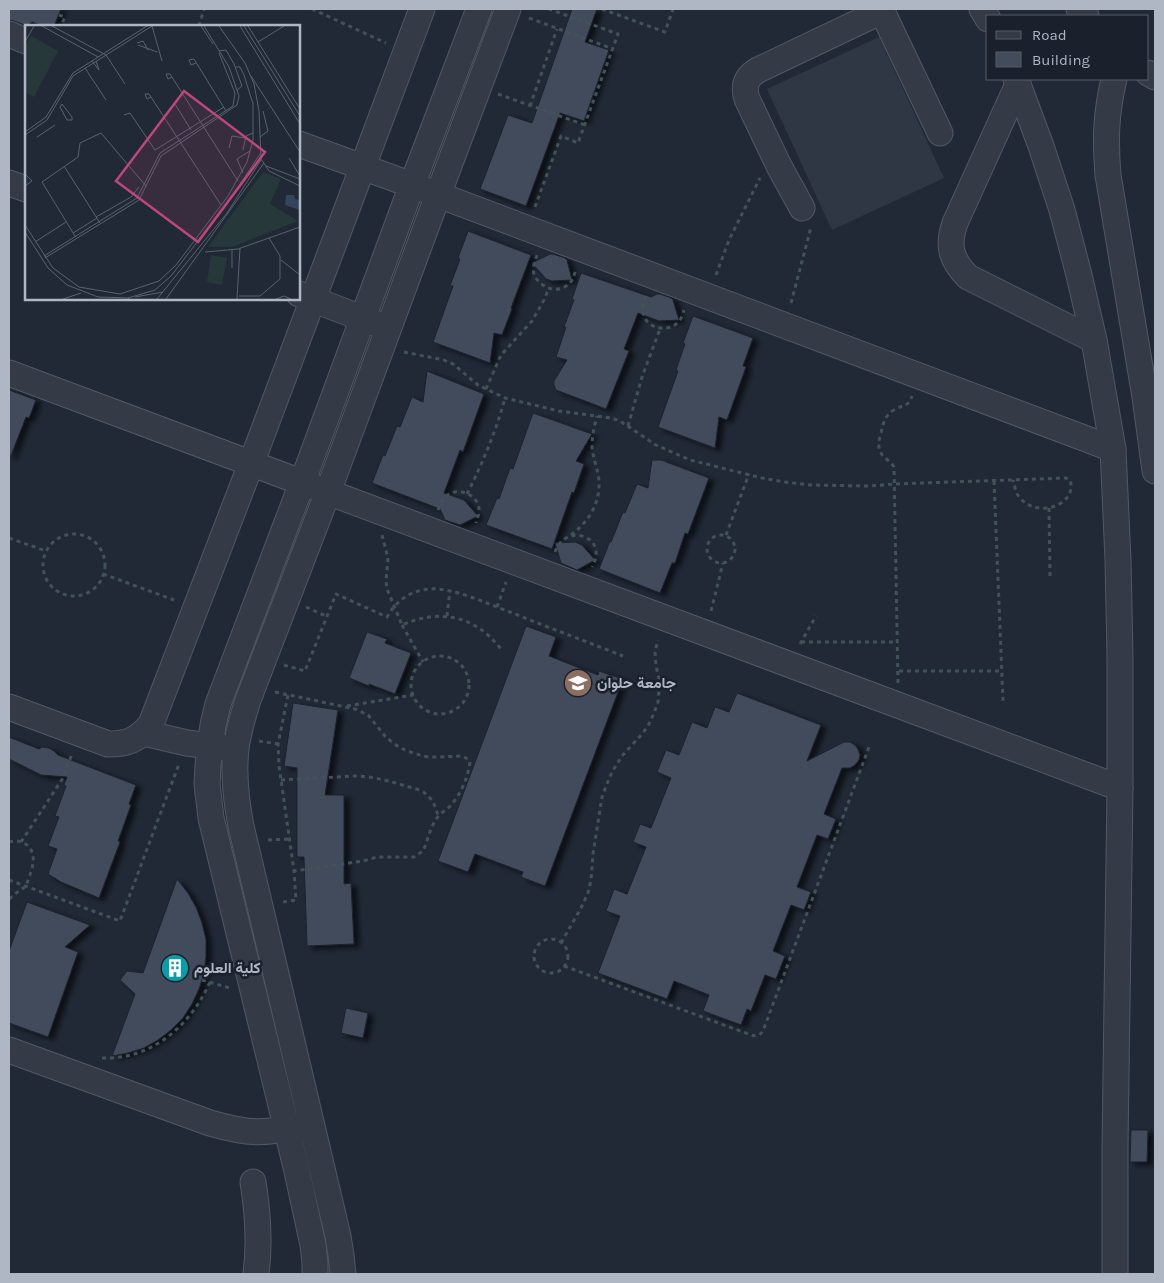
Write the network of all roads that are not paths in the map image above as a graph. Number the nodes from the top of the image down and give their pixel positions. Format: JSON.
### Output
{"nodes":[{"id":1,"x":422,"y":9,"type":"edge"},
{"id":2,"x":479,"y":9,"type":"edge"},
{"id":3,"x":508,"y":10,"type":"edge"},
{"id":4,"x":881,"y":10,"type":"edge"},
{"id":5,"x":9,"y":34,"type":"edge"},
{"id":6,"x":25,"y":41,"type":"edge"},
{"id":7,"x":1114,"y":80,"type":"edge"},
{"id":8,"x":1017,"y":81,"type":"edge"},
{"id":9,"x":940,"y":133,"type":"dead end"},
{"id":10,"x":300,"y":144,"type":"edge"},
{"id":11,"x":363,"y":168,"type":"junction"},
{"id":12,"x":9,"y":183,"type":"edge"},
{"id":13,"x":412,"y":185,"type":"junction"},
{"id":14,"x":25,"y":189,"type":"edge"},
{"id":15,"x":438,"y":195,"type":"junction"},
{"id":16,"x":802,"y":208,"type":"road end"},
{"id":17,"x":306,"y":296,"type":"edge"},
{"id":18,"x":362,"y":318,"type":"junction"},
{"id":19,"x":386,"y":338,"type":"junction"},
{"id":20,"x":1094,"y":340,"type":"junction"},
{"id":21,"x":9,"y":373,"type":"edge"},
{"id":22,"x":1113,"y":449,"type":"junction"},
{"id":23,"x":251,"y":464,"type":"junction"},
{"id":24,"x":1155,"y":471,"type":"edge"},
{"id":25,"x":302,"y":483,"type":"junction"},
{"id":26,"x":328,"y":492,"type":"junction"},
{"id":27,"x":9,"y":707,"type":"edge"},
{"id":28,"x":144,"y":733,"type":"junction"},
{"id":29,"x":198,"y":745,"type":"junction"},
{"id":30,"x":236,"y":749,"type":"junction"},
{"id":31,"x":207,"y":784,"type":"junction"},
{"id":32,"x":235,"y":784,"type":"junction"},
{"id":33,"x":1120,"y":788,"type":"junction"},
{"id":34,"x":9,"y":1050,"type":"edge"},
{"id":35,"x":299,"y":1126,"type":"junction"},
{"id":36,"x":321,"y":1162,"type":"junction"},
{"id":37,"x":296,"y":1167,"type":"junction"},
{"id":38,"x":253,"y":1182,"type":"dead end"},
{"id":39,"x":256,"y":1274,"type":"edge"},
{"id":40,"x":315,"y":1274,"type":"edge"},
{"id":41,"x":342,"y":1274,"type":"edge"},
{"id":42,"x":1115,"y":1274,"type":"edge"}],
"edges":[{"from":1,"to":11,"type":"street"},
{"from":2,"to":13,"type":"street"},
{"from":3,"to":15,"type":"street"},
{"from":4,"to":9,"type":"street"},
{"from":4,"to":16,"type":"street"},
{"from":5,"to":6,"type":"street"},
{"from":7,"to":24,"type":"street"},
{"from":8,"to":20,"type":"street"},
{"from":8,"to":20,"type":"street"},
{"from":10,"to":11,"type":"street"},
{"from":11,"to":13,"type":"street"},
{"from":11,"to":17,"type":"street"},
{"from":12,"to":14,"type":"street"},
{"from":13,"to":15,"type":"street"},
{"from":13,"to":18,"type":"street"},
{"from":15,"to":19,"type":"street"},
{"from":15,"to":22,"type":"street"},
{"from":17,"to":18,"type":"street"},
{"from":17,"to":23,"type":"street"},
{"from":18,"to":19,"type":"street"},
{"from":18,"to":25,"type":"street"},
{"from":19,"to":26,"type":"street"},
{"from":20,"to":22,"type":"street"},
{"from":21,"to":23,"type":"street"},
{"from":22,"to":33,"type":"street"},
{"from":23,"to":25,"type":"street"},
{"from":23,"to":28,"type":"street"},
{"from":25,"to":26,"type":"street"},
{"from":25,"to":29,"type":"street"},
{"from":26,"to":30,"type":"street"},
{"from":26,"to":33,"type":"street"},
{"from":27,"to":28,"type":"street"},
{"from":28,"to":29,"type":"street"},
{"from":29,"to":30,"type":"street"},
{"from":29,"to":31,"type":"street"},
{"from":30,"to":32,"type":"street"},
{"from":31,"to":32,"type":"street"},
{"from":31,"to":35,"type":"street"},
{"from":32,"to":35,"type":"street"},
{"from":33,"to":42,"type":"street"},
{"from":34,"to":35,"type":"street"},
{"from":35,"to":36,"type":"street"},
{"from":35,"to":37,"type":"street"},
{"from":36,"to":37,"type":"street"},
{"from":36,"to":41,"type":"street"},
{"from":37,"to":40,"type":"street"},
{"from":38,"to":39,"type":"street"}]}
